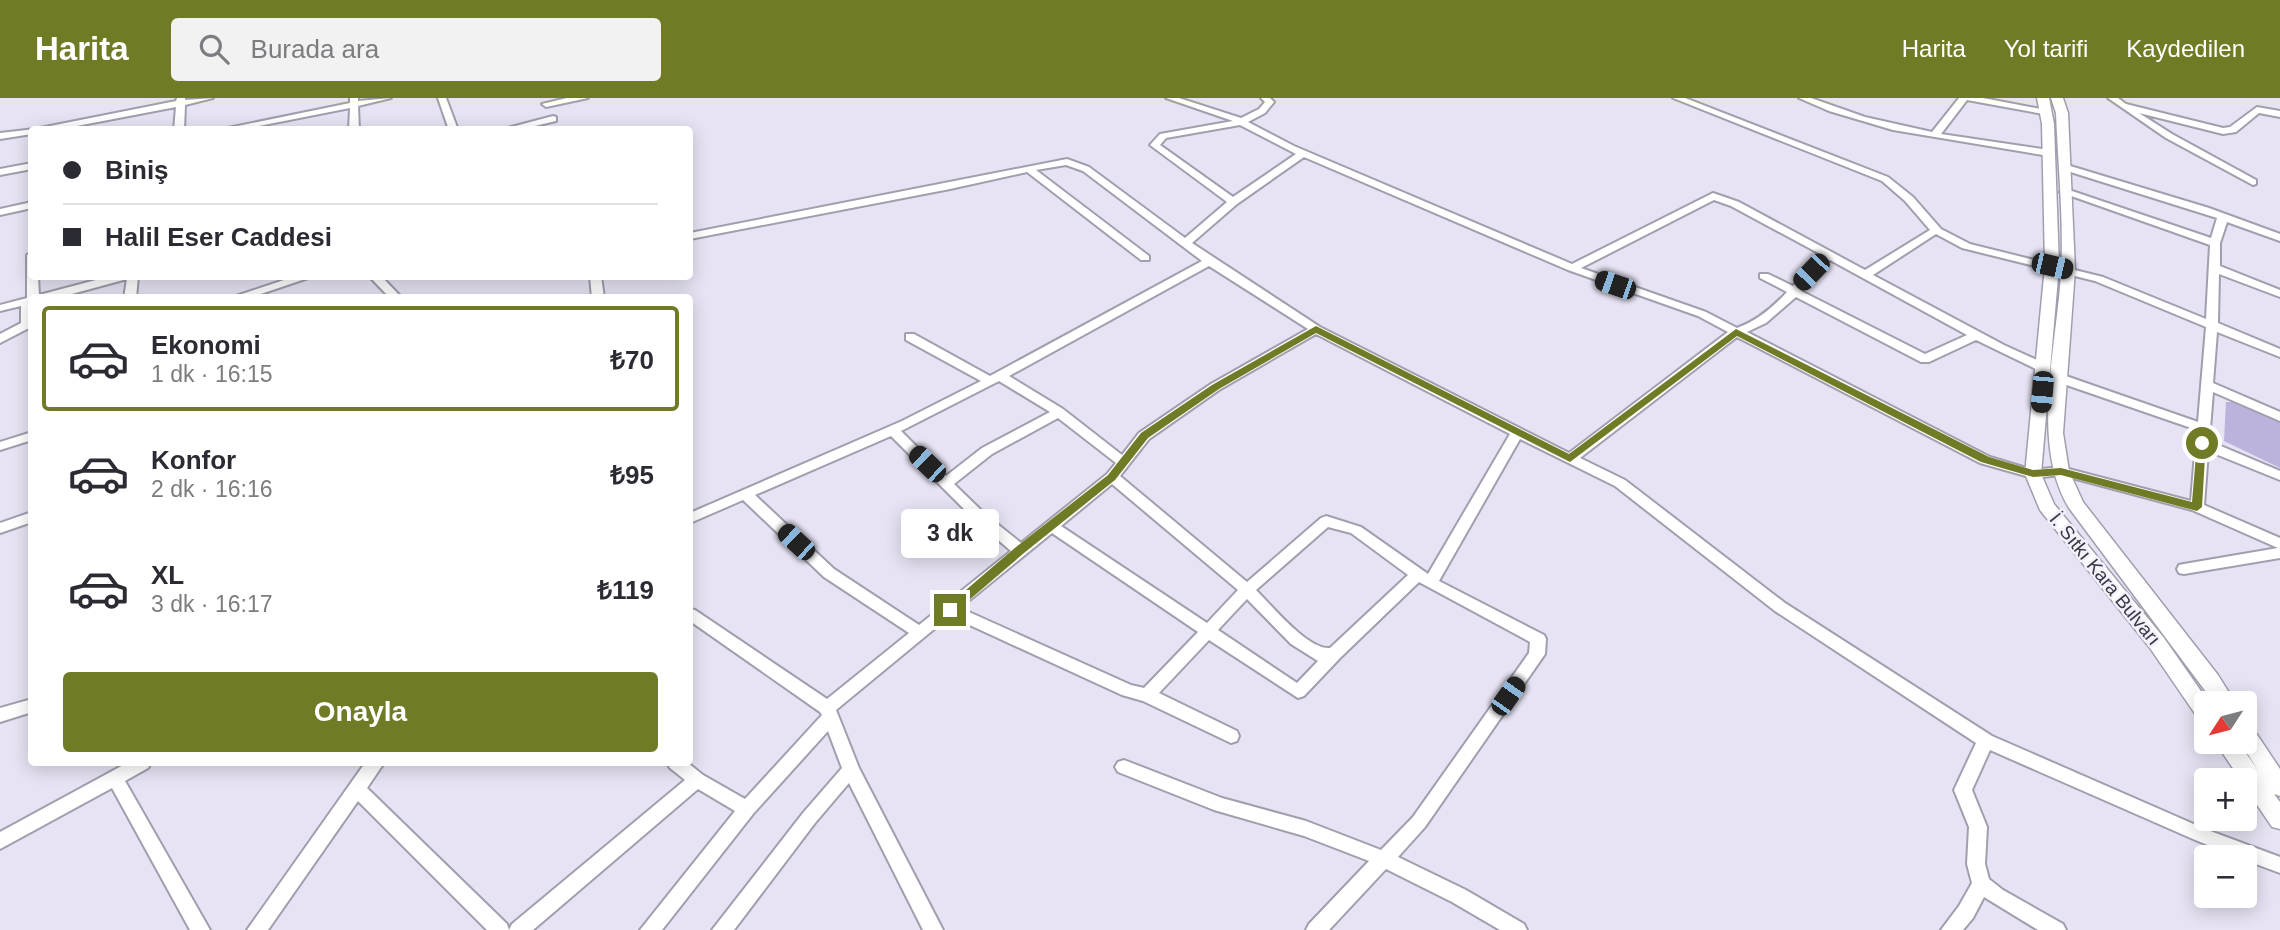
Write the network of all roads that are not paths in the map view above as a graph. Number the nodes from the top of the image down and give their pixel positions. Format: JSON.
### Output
{"nodes":[{"id":1,"x":209,"y":98,"type":"edge"},
{"id":2,"x":387,"y":98,"type":"edge"},
{"id":3,"x":442,"y":98,"type":"edge"},
{"id":4,"x":584,"y":98,"type":"edge"},
{"id":5,"x":1170,"y":98,"type":"edge"},
{"id":6,"x":1265,"y":98,"type":"edge"},
{"id":7,"x":1677,"y":98,"type":"edge"},
{"id":8,"x":1803,"y":98,"type":"edge"},
{"id":9,"x":1967,"y":98,"type":"edge"},
{"id":10,"x":2112,"y":98,"type":"edge"},
{"id":11,"x":180,"y":101,"type":"edge"},
{"id":12,"x":354,"y":101,"type":"edge"},
{"id":13,"x":545,"y":101,"type":"edge"},
{"id":14,"x":2045,"y":102,"type":"edge"},
{"id":15,"x":2123,"y":106,"type":"junction"},
{"id":16,"x":2280,"y":114,"type":"edge"},
{"id":17,"x":112,"y":116,"type":"junction"},
{"id":18,"x":1241,"y":122,"type":"junction"},
{"id":19,"x":555,"y":124,"type":"edge"},
{"id":20,"x":268,"y":125,"type":"edge"},
{"id":21,"x":60,"y":126,"type":"edge"},
{"id":22,"x":108,"y":126,"type":"edge"},
{"id":23,"x":179,"y":126,"type":"edge"},
{"id":24,"x":354,"y":126,"type":"edge"},
{"id":25,"x":452,"y":126,"type":"edge"},
{"id":26,"x":28,"y":132,"type":"edge"},
{"id":27,"x":1935,"y":135,"type":"junction"},
{"id":28,"x":0,"y":136,"type":"edge"},
{"id":29,"x":1303,"y":153,"type":"junction"},
{"id":30,"x":2049,"y":153,"type":"junction"},
{"id":31,"x":28,"y":167,"type":"edge"},
{"id":32,"x":2064,"y":167,"type":"junction"},
{"id":33,"x":1028,"y":168,"type":"junction"},
{"id":34,"x":0,"y":172,"type":"edge"},
{"id":35,"x":2253,"y":182,"type":"dead end"},
{"id":36,"x":2065,"y":192,"type":"junction"},
{"id":37,"x":1233,"y":202,"type":"junction"},
{"id":38,"x":28,"y":206,"type":"edge"},
{"id":39,"x":0,"y":212,"type":"edge"},
{"id":40,"x":2223,"y":216,"type":"junction"},
{"id":41,"x":1937,"y":232,"type":"junction"},
{"id":42,"x":693,"y":235,"type":"edge"},
{"id":43,"x":2280,"y":238,"type":"edge"},
{"id":44,"x":1185,"y":243,"type":"junction"},
{"id":45,"x":2214,"y":243,"type":"junction"},
{"id":46,"x":1829,"y":254,"type":"junction"},
{"id":47,"x":1145,"y":258,"type":"dead end"},
{"id":48,"x":1209,"y":261,"type":"junction"},
{"id":49,"x":1572,"y":268,"type":"junction"},
{"id":50,"x":2060,"y":268,"type":"junction"},
{"id":51,"x":2214,"y":268,"type":"junction"},
{"id":52,"x":1867,"y":274,"type":"junction"},
{"id":53,"x":1764,"y":276,"type":"dead end"},
{"id":54,"x":111,"y":280,"type":"edge"},
{"id":55,"x":296,"y":280,"type":"edge"},
{"id":56,"x":378,"y":280,"type":"edge"},
{"id":57,"x":1794,"y":289,"type":"junction"},
{"id":58,"x":57,"y":294,"type":"edge"},
{"id":59,"x":248,"y":294,"type":"edge"},
{"id":60,"x":393,"y":294,"type":"edge"},
{"id":61,"x":2280,"y":294,"type":"edge"},
{"id":62,"x":28,"y":301,"type":"edge"},
{"id":63,"x":0,"y":308,"type":"edge"},
{"id":64,"x":28,"y":317,"type":"edge"},
{"id":65,"x":2212,"y":324,"type":"junction"},
{"id":66,"x":1316,"y":329,"type":"junction"},
{"id":67,"x":1736,"y":332,"type":"junction"},
{"id":68,"x":1976,"y":335,"type":"junction"},
{"id":69,"x":910,"y":337,"type":"dead end"},
{"id":70,"x":0,"y":339,"type":"edge"},
{"id":71,"x":2280,"y":353,"type":"edge"},
{"id":72,"x":2044,"y":368,"type":"junction"},
{"id":73,"x":995,"y":378,"type":"junction"},
{"id":74,"x":2059,"y":378,"type":"junction"},
{"id":75,"x":2207,"y":385,"type":"junction"},
{"id":76,"x":1059,"y":412,"type":"junction"},
{"id":77,"x":2280,"y":416,"type":"edge"},
{"id":78,"x":2203,"y":428,"type":"junction"},
{"id":79,"x":892,"y":430,"type":"junction"},
{"id":80,"x":1517,"y":433,"type":"junction"},
{"id":81,"x":28,"y":437,"type":"edge"},
{"id":82,"x":2202,"y":443,"type":"junction"},
{"id":83,"x":0,"y":446,"type":"edge"},
{"id":84,"x":1570,"y":458,"type":"junction"},
{"id":85,"x":1124,"y":463,"type":"junction"},
{"id":86,"x":2061,"y":471,"type":"junction"},
{"id":87,"x":2033,"y":474,"type":"junction"},
{"id":88,"x":2280,"y":476,"type":"edge"},
{"id":89,"x":1112,"y":477,"type":"junction"},
{"id":90,"x":946,"y":483,"type":"junction"},
{"id":91,"x":747,"y":495,"type":"junction"},
{"id":92,"x":2197,"y":507,"type":"junction"},
{"id":93,"x":693,"y":517,"type":"edge"},
{"id":94,"x":28,"y":518,"type":"edge"},
{"id":95,"x":1052,"y":526,"type":"junction"},
{"id":96,"x":0,"y":528,"type":"edge"},
{"id":97,"x":2280,"y":544,"type":"edge"},
{"id":98,"x":1020,"y":550,"type":"junction"},
{"id":99,"x":2280,"y":553,"type":"edge"},
{"id":100,"x":2184,"y":569,"type":"dead end"},
{"id":101,"x":1423,"y":579,"type":"junction"},
{"id":102,"x":1247,"y":590,"type":"junction"},
{"id":103,"x":950,"y":610,"type":"junction"},
{"id":104,"x":693,"y":616,"type":"edge"},
{"id":105,"x":1206,"y":630,"type":"junction"},
{"id":106,"x":920,"y":634,"type":"junction"},
{"id":107,"x":1334,"y":654,"type":"junction"},
{"id":108,"x":2218,"y":691,"type":"edge"},
{"id":109,"x":1147,"y":695,"type":"junction"},
{"id":110,"x":2194,"y":696,"type":"edge"},
{"id":111,"x":28,"y":706,"type":"edge"},
{"id":112,"x":828,"y":713,"type":"junction"},
{"id":113,"x":0,"y":715,"type":"edge"},
{"id":114,"x":1231,"y":736,"type":"dead end"},
{"id":115,"x":1986,"y":741,"type":"junction"},
{"id":116,"x":2258,"y":749,"type":"edge"},
{"id":117,"x":2233,"y":754,"type":"edge"},
{"id":118,"x":137,"y":766,"type":"edge"},
{"id":119,"x":680,"y":766,"type":"edge"},
{"id":120,"x":1124,"y":767,"type":"dead end"},
{"id":121,"x":2273,"y":768,"type":"edge"},
{"id":122,"x":851,"y":769,"type":"junction"},
{"id":123,"x":363,"y":772,"type":"edge"},
{"id":124,"x":115,"y":778,"type":"junction"},
{"id":125,"x":697,"y":780,"type":"junction"},
{"id":126,"x":2280,"y":787,"type":"edge"},
{"id":127,"x":747,"y":809,"type":"junction"},
{"id":128,"x":2280,"y":821,"type":"edge"},
{"id":129,"x":0,"y":841,"type":"edge"},
{"id":130,"x":1384,"y":859,"type":"junction"},
{"id":131,"x":2280,"y":865,"type":"edge"},
{"id":132,"x":1981,"y":884,"type":"junction"},
{"id":133,"x":496,"y":929,"type":"edge"},
{"id":134,"x":200,"y":930,"type":"edge"},
{"id":135,"x":257,"y":930,"type":"edge"},
{"id":136,"x":519,"y":930,"type":"edge"},
{"id":137,"x":650,"y":930,"type":"edge"},
{"id":138,"x":722,"y":930,"type":"edge"},
{"id":139,"x":933,"y":930,"type":"edge"},
{"id":140,"x":1316,"y":930,"type":"edge"},
{"id":141,"x":1517,"y":930,"type":"edge"},
{"id":142,"x":1951,"y":930,"type":"edge"},
{"id":143,"x":2056,"y":930,"type":"edge"}],
"edges":[{"from":1,"to":11,"type":"street"},
{"from":2,"to":12,"type":"street"},
{"from":3,"to":25,"type":"street"},
{"from":4,"to":13,"type":"street"},
{"from":5,"to":18,"type":"street"},
{"from":6,"to":18,"type":"street"},
{"from":7,"to":41,"type":"street"},
{"from":8,"to":27,"type":"street"},
{"from":9,"to":14,"type":"street"},
{"from":9,"to":27,"type":"street"},
{"from":10,"to":15,"type":"street"},
{"from":11,"to":17,"type":"street"},
{"from":11,"to":23,"type":"street"},
{"from":12,"to":20,"type":"street"},
{"from":12,"to":24,"type":"street"},
{"from":13,"to":19,"type":"street"},
{"from":14,"to":30,"type":"main road","name":"İ. Sıtkı Kara Bulvarı"},
{"from":14,"to":32,"type":"main road","name":"İ. Sıtkı Kara Bulvarı"},
{"from":15,"to":16,"type":"street"},
{"from":15,"to":35,"type":"street"},
{"from":17,"to":21,"type":"street"},
{"from":17,"to":22,"type":"street"},
{"from":18,"to":29,"type":"street"},
{"from":18,"to":37,"type":"street"},
{"from":26,"to":28,"type":"street"},
{"from":27,"to":30,"type":"street"},
{"from":29,"to":37,"type":"street"},
{"from":29,"to":49,"type":"street"},
{"from":30,"to":50,"type":"main road","name":"İ. Sıtkı Kara Bulvarı"},
{"from":31,"to":34,"type":"street"},
{"from":32,"to":36,"type":"main road","name":"İ. Sıtkı Kara Bulvarı"},
{"from":32,"to":40,"type":"street"},
{"from":33,"to":42,"type":"street"},
{"from":33,"to":44,"type":"street"},
{"from":33,"to":47,"type":"street"},
{"from":36,"to":45,"type":"street"},
{"from":36,"to":50,"type":"main road","name":"İ. Sıtkı Kara Bulvarı"},
{"from":37,"to":44,"type":"street"},
{"from":38,"to":39,"type":"street"},
{"from":40,"to":43,"type":"street"},
{"from":40,"to":45,"type":"street"},
{"from":41,"to":50,"type":"street"},
{"from":41,"to":52,"type":"street"},
{"from":44,"to":48,"type":"street"},
{"from":45,"to":51,"type":"street"},
{"from":46,"to":49,"type":"street"},
{"from":46,"to":52,"type":"street"},
{"from":46,"to":57,"type":"street"},
{"from":48,"to":66,"type":"street"},
{"from":48,"to":73,"type":"street"},
{"from":49,"to":67,"type":"street"},
{"from":50,"to":65,"type":"street"},
{"from":50,"to":72,"type":"main road","name":"İ. Sıtkı Kara Bulvarı"},
{"from":50,"to":74,"type":"main road","name":"İ. Sıtkı Kara Bulvarı"},
{"from":51,"to":61,"type":"street"},
{"from":51,"to":65,"type":"street"},
{"from":52,"to":68,"type":"street"},
{"from":53,"to":57,"type":"street"},
{"from":54,"to":58,"type":"street"},
{"from":55,"to":59,"type":"street"},
{"from":56,"to":60,"type":"street"},
{"from":57,"to":67,"type":"street"},
{"from":57,"to":68,"type":"street"},
{"from":62,"to":63,"type":"street"},
{"from":64,"to":70,"type":"street"},
{"from":65,"to":71,"type":"street"},
{"from":65,"to":75,"type":"street"},
{"from":66,"to":80,"type":"street"},
{"from":66,"to":85,"type":"street"},
{"from":67,"to":84,"type":"street"},
{"from":67,"to":87,"type":"street"},
{"from":68,"to":72,"type":"street"},
{"from":69,"to":73,"type":"street"},
{"from":72,"to":87,"type":"main road","name":"İ. Sıtkı Kara Bulvarı"},
{"from":73,"to":76,"type":"street"},
{"from":73,"to":79,"type":"street"},
{"from":74,"to":78,"type":"street"},
{"from":74,"to":86,"type":"main road","name":"İ. Sıtkı Kara Bulvarı"},
{"from":75,"to":77,"type":"street"},
{"from":75,"to":78,"type":"street"},
{"from":76,"to":85,"type":"street"},
{"from":76,"to":90,"type":"street"},
{"from":78,"to":82,"type":"street"},
{"from":79,"to":90,"type":"street"},
{"from":79,"to":91,"type":"street"},
{"from":80,"to":84,"type":"street"},
{"from":80,"to":101,"type":"street"},
{"from":81,"to":83,"type":"street"},
{"from":82,"to":88,"type":"street"},
{"from":82,"to":92,"type":"street"},
{"from":84,"to":115,"type":"street"},
{"from":85,"to":89,"type":"street"},
{"from":86,"to":87,"type":"street"},
{"from":86,"to":92,"type":"street"},
{"from":86,"to":108,"type":"main road","name":"İ. Sıtkı Kara Bulvarı"},
{"from":87,"to":110,"type":"main road","name":"İ. Sıtkı Kara Bulvarı"},
{"from":89,"to":95,"type":"street"},
{"from":89,"to":102,"type":"street"},
{"from":90,"to":98,"type":"street"},
{"from":91,"to":93,"type":"street"},
{"from":91,"to":106,"type":"street"},
{"from":92,"to":97,"type":"street"},
{"from":94,"to":96,"type":"street"},
{"from":95,"to":98,"type":"street"},
{"from":95,"to":105,"type":"street"},
{"from":98,"to":103,"type":"street"},
{"from":99,"to":100,"type":"street"},
{"from":101,"to":102,"type":"street"},
{"from":101,"to":107,"type":"street"},
{"from":101,"to":130,"type":"street"},
{"from":102,"to":105,"type":"street"},
{"from":102,"to":107,"type":"street"},
{"from":103,"to":106,"type":"street"},
{"from":103,"to":109,"type":"street"},
{"from":104,"to":112,"type":"street"},
{"from":105,"to":107,"type":"street"},
{"from":105,"to":109,"type":"street"},
{"from":106,"to":112,"type":"street"},
{"from":109,"to":114,"type":"street"},
{"from":111,"to":113,"type":"street"},
{"from":112,"to":122,"type":"street"},
{"from":112,"to":127,"type":"street"},
{"from":115,"to":131,"type":"street"},
{"from":115,"to":132,"type":"street"},
{"from":116,"to":121,"type":"main road"},
{"from":117,"to":128,"type":"main road"},
{"from":118,"to":124,"type":"street"},
{"from":119,"to":125,"type":"street"},
{"from":120,"to":130,"type":"street"},
{"from":121,"to":126,"type":"main road"},
{"from":122,"to":138,"type":"street"},
{"from":122,"to":139,"type":"street"},
{"from":123,"to":133,"type":"street"},
{"from":123,"to":135,"type":"street"},
{"from":124,"to":129,"type":"street"},
{"from":124,"to":134,"type":"street"},
{"from":125,"to":127,"type":"street"},
{"from":125,"to":136,"type":"street"},
{"from":127,"to":137,"type":"street"},
{"from":130,"to":140,"type":"street"},
{"from":130,"to":141,"type":"street"},
{"from":132,"to":142,"type":"street"},
{"from":132,"to":143,"type":"street"}]}
